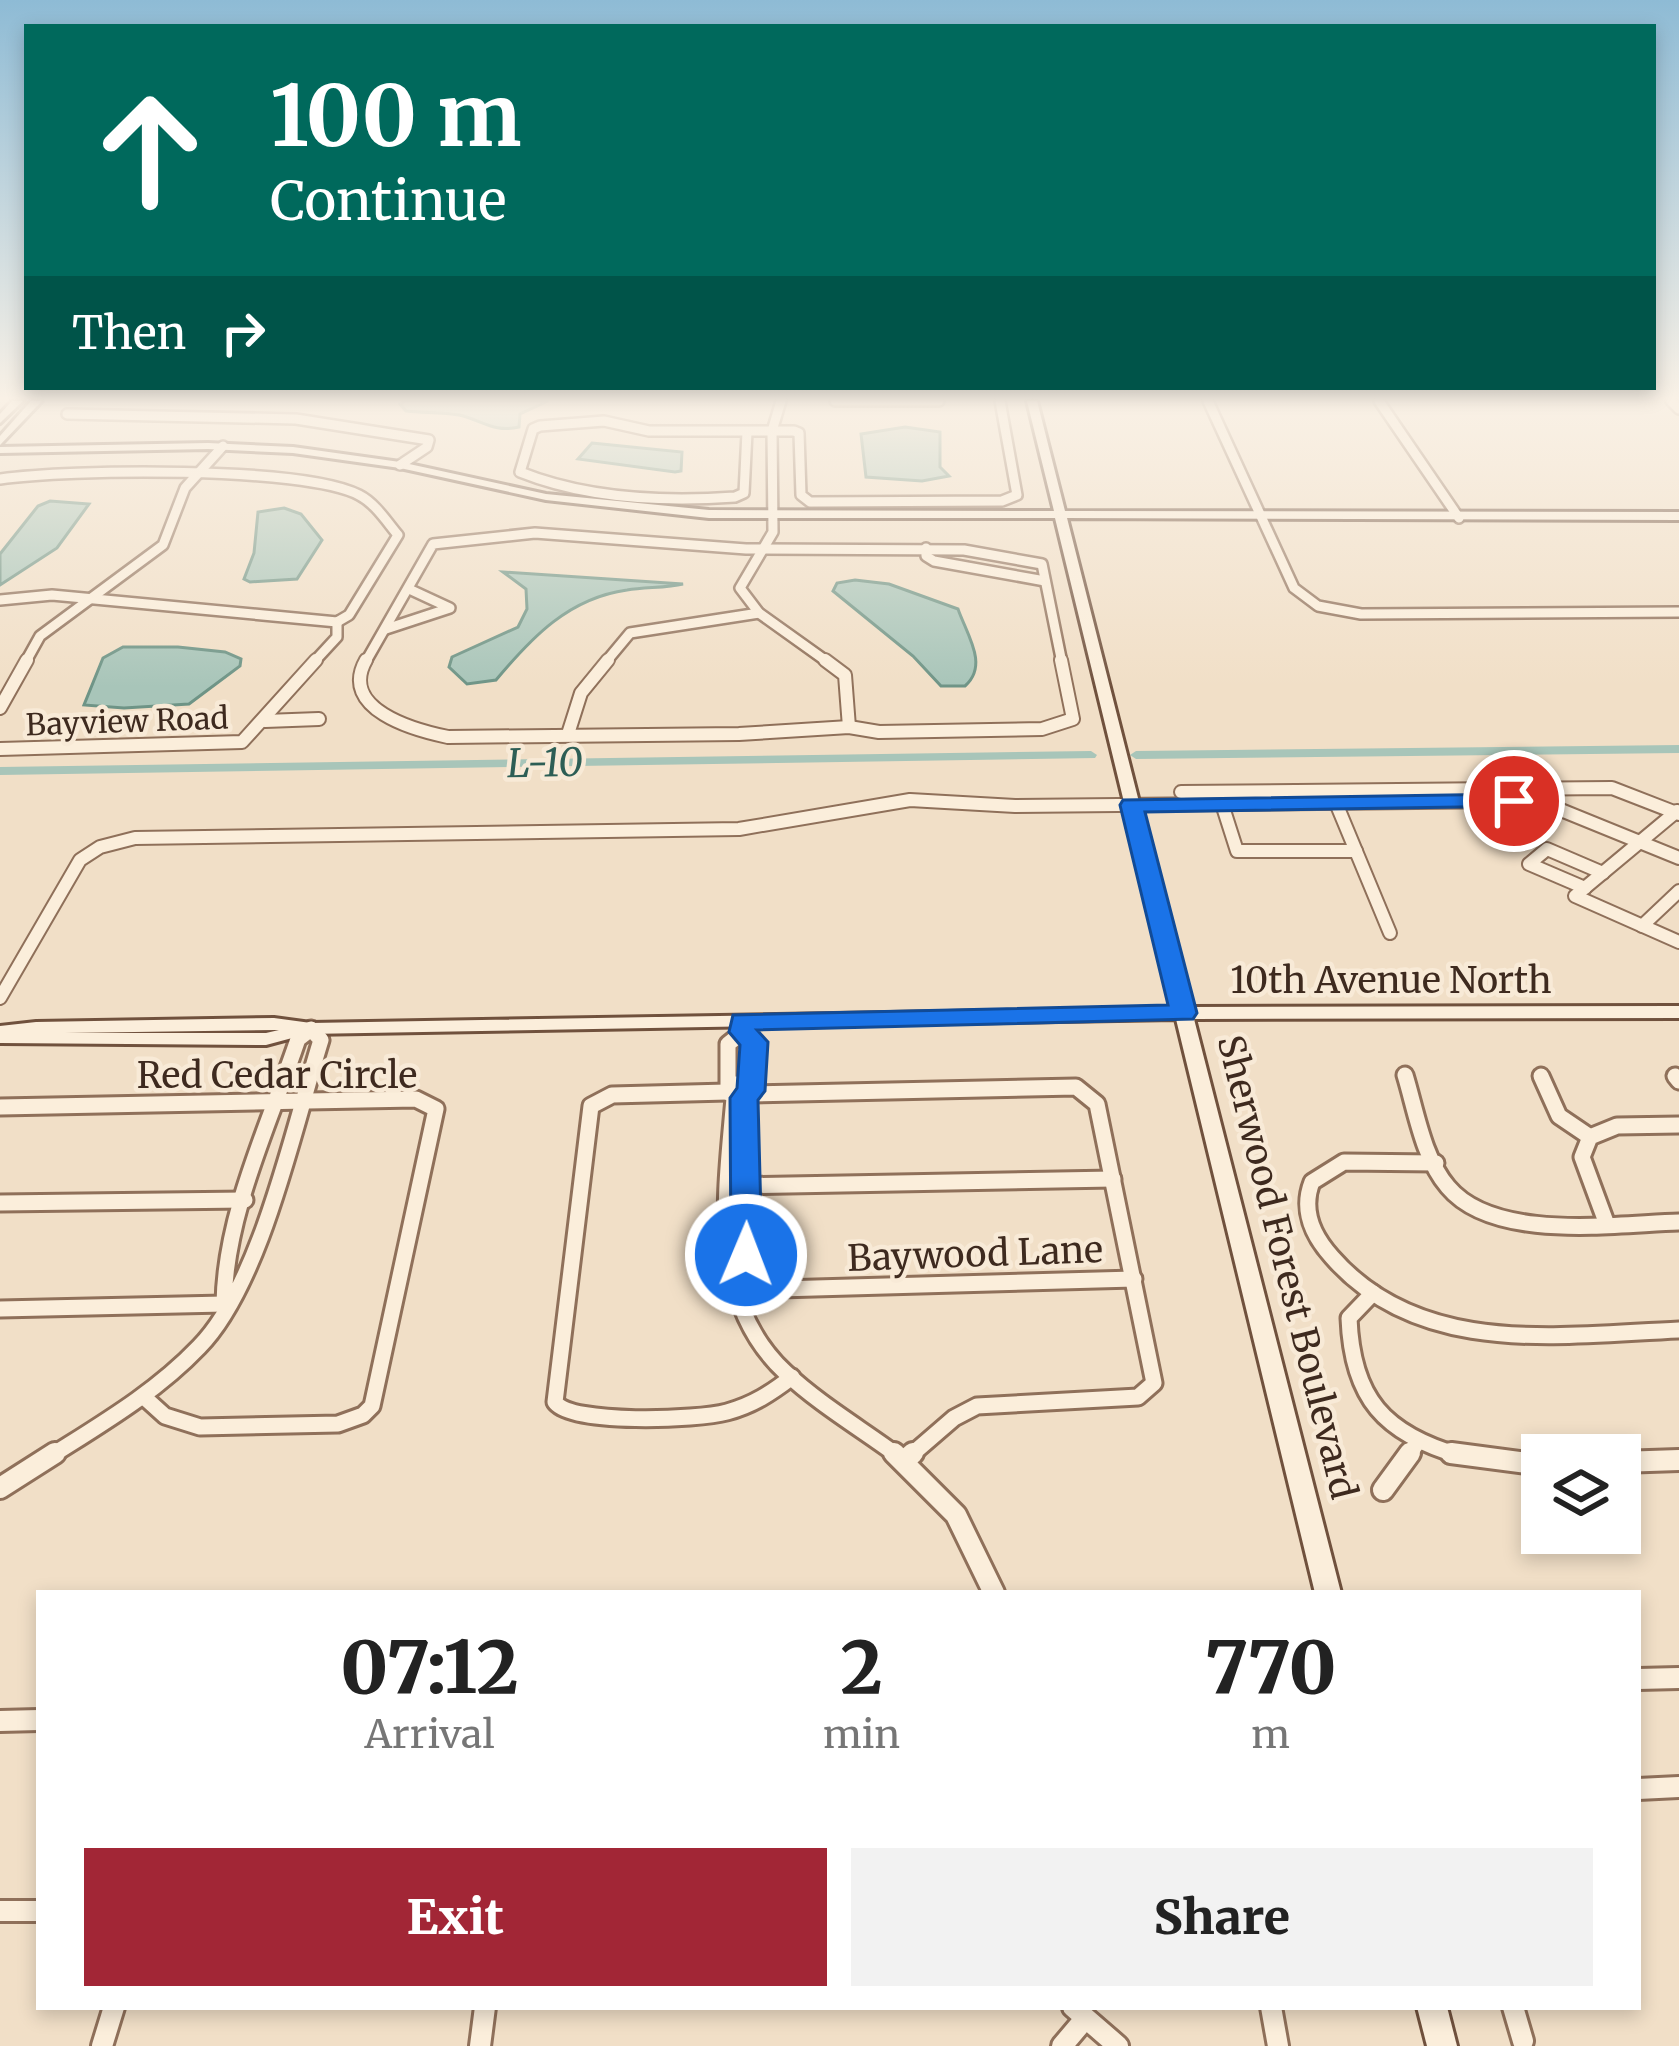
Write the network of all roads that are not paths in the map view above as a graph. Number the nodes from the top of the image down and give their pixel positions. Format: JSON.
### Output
{"nodes":[{"id":1,"x":180,"y":496,"type":"edge"},
{"id":2,"x":359,"y":496,"type":"edge"},
{"id":3,"x":552,"y":496,"type":"edge"},
{"id":4,"x":685,"y":496,"type":"edge"},
{"id":5,"x":724,"y":496,"type":"edge"},
{"id":6,"x":773,"y":496,"type":"edge"},
{"id":7,"x":803,"y":496,"type":"edge"},
{"id":8,"x":1015,"y":496,"type":"edge"},
{"id":9,"x":1056,"y":496,"type":"edge"},
{"id":10,"x":1252,"y":496,"type":"edge"},
{"id":11,"x":1444,"y":496,"type":"edge"},
{"id":12,"x":1060,"y":512,"type":"junction"},
{"id":13,"x":1260,"y":514,"type":"junction"},
{"id":14,"x":772,"y":515,"type":"junction"},
{"id":15,"x":1679,"y":516,"type":"edge"},
{"id":16,"x":1459,"y":518,"type":"junction"},
{"id":17,"x":766,"y":548,"type":"junction"},
{"id":18,"x":409,"y":589,"type":"junction"},
{"id":19,"x":86,"y":598,"type":"junction"},
{"id":20,"x":0,"y":600,"type":"edge"},
{"id":21,"x":1679,"y":612,"type":"edge"},
{"id":22,"x":759,"y":613,"type":"junction"},
{"id":23,"x":337,"y":622,"type":"junction"},
{"id":24,"x":386,"y":629,"type":"junction"},
{"id":25,"x":0,"y":708,"type":"edge"},
{"id":26,"x":319,"y":719,"type":"dead end"},
{"id":27,"x":265,"y":721,"type":"junction"},
{"id":28,"x":849,"y":727,"type":"junction"},
{"id":29,"x":568,"y":734,"type":"junction"},
{"id":30,"x":0,"y":749,"type":"edge"},
{"id":31,"x":1181,"y":792,"type":"dead end"},
{"id":32,"x":1336,"y":803,"type":"junction"},
{"id":33,"x":1222,"y":804,"type":"junction"},
{"id":34,"x":1131,"y":805,"type":"junction"},
{"id":35,"x":1678,"y":812,"type":"edge"},
{"id":36,"x":1640,"y":842,"type":"junction"},
{"id":37,"x":1356,"y":851,"type":"junction"},
{"id":38,"x":1679,"y":858,"type":"edge"},
{"id":39,"x":1603,"y":873,"type":"junction"},
{"id":40,"x":1585,"y":888,"type":"junction"},
{"id":41,"x":1679,"y":891,"type":"edge"},
{"id":42,"x":1642,"y":926,"type":"junction"},
{"id":43,"x":1390,"y":933,"type":"dead end"},
{"id":44,"x":1679,"y":942,"type":"edge"},
{"id":45,"x":0,"y":998,"type":"edge"},
{"id":46,"x":1679,"y":1012,"type":"edge"},
{"id":47,"x":1184,"y":1013,"type":"junction"},
{"id":48,"x":743,"y":1027,"type":"junction"},
{"id":49,"x":311,"y":1029,"type":"junction"},
{"id":50,"x":0,"y":1035,"type":"edge"},
{"id":51,"x":1405,"y":1075,"type":"dead end"},
{"id":52,"x":1540,"y":1076,"type":"dead end"},
{"id":53,"x":739,"y":1093,"type":"junction"},
{"id":54,"x":302,"y":1100,"type":"junction"},
{"id":55,"x":278,"y":1101,"type":"junction"},
{"id":56,"x":0,"y":1107,"type":"edge"},
{"id":57,"x":1679,"y":1125,"type":"edge"},
{"id":58,"x":1590,"y":1137,"type":"junction"},
{"id":59,"x":1436,"y":1163,"type":"junction"},
{"id":60,"x":1113,"y":1179,"type":"junction"},
{"id":61,"x":728,"y":1186,"type":"junction"},
{"id":62,"x":748,"y":1186,"type":"junction"},
{"id":63,"x":245,"y":1200,"type":"junction"},
{"id":64,"x":0,"y":1203,"type":"edge"},
{"id":65,"x":1606,"y":1222,"type":"junction"},
{"id":66,"x":1679,"y":1222,"type":"edge"},
{"id":67,"x":1134,"y":1279,"type":"junction"},
{"id":68,"x":1373,"y":1293,"type":"junction"},
{"id":69,"x":743,"y":1298,"type":"junction"},
{"id":70,"x":224,"y":1304,"type":"junction"},
{"id":71,"x":0,"y":1309,"type":"edge"},
{"id":72,"x":1679,"y":1330,"type":"edge"},
{"id":73,"x":792,"y":1377,"type":"junction"},
{"id":74,"x":144,"y":1397,"type":"junction"},
{"id":75,"x":1417,"y":1442,"type":"junction"},
{"id":76,"x":1679,"y":1460,"type":"edge"},
{"id":77,"x":904,"y":1461,"type":"junction"},
{"id":78,"x":1641,"y":1461,"type":"edge"},
{"id":79,"x":1521,"y":1465,"type":"edge"},
{"id":80,"x":0,"y":1489,"type":"edge"},
{"id":81,"x":1383,"y":1490,"type":"dead end"},
{"id":82,"x":993,"y":1590,"type":"edge"},
{"id":83,"x":1327,"y":1590,"type":"edge"},
{"id":84,"x":1679,"y":1678,"type":"edge"},
{"id":85,"x":1641,"y":1679,"type":"edge"},
{"id":86,"x":0,"y":1720,"type":"edge"},
{"id":87,"x":36,"y":1720,"type":"edge"},
{"id":88,"x":1679,"y":1787,"type":"edge"},
{"id":89,"x":1641,"y":1789,"type":"edge"},
{"id":90,"x":0,"y":1911,"type":"edge"},
{"id":91,"x":36,"y":1911,"type":"edge"},
{"id":92,"x":113,"y":2010,"type":"edge"},
{"id":93,"x":485,"y":2010,"type":"edge"},
{"id":94,"x":1272,"y":2010,"type":"edge"},
{"id":95,"x":1433,"y":2010,"type":"edge"},
{"id":96,"x":1514,"y":2010,"type":"edge"},
{"id":97,"x":1078,"y":2014,"type":"edge"},
{"id":98,"x":1523,"y":2041,"type":"dead end"},
{"id":99,"x":103,"y":2046,"type":"edge"},
{"id":100,"x":479,"y":2046,"type":"edge"},
{"id":101,"x":1063,"y":2046,"type":"edge"},
{"id":102,"x":1118,"y":2046,"type":"edge"},
{"id":103,"x":1278,"y":2046,"type":"edge"},
{"id":104,"x":1442,"y":2046,"type":"edge"}],
"edges":[{"from":1,"to":19,"type":"street"},
{"from":2,"to":23,"type":"street","name":"Bayview Road"},
{"from":3,"to":14,"type":"street"},
{"from":4,"to":5,"type":"street"},
{"from":6,"to":14,"type":"street"},
{"from":7,"to":8,"type":"street"},
{"from":9,"to":12,"type":"street","name":"Sherwood Forest Boulevard"},
{"from":10,"to":13,"type":"street"},
{"from":11,"to":16,"type":"street"},
{"from":12,"to":13,"type":"street"},
{"from":12,"to":14,"type":"street"},
{"from":12,"to":34,"type":"street","name":"Sherwood Forest Boulevard"},
{"from":13,"to":16,"type":"street"},
{"from":13,"to":21,"type":"street"},
{"from":14,"to":17,"type":"street"},
{"from":15,"to":16,"type":"street"},
{"from":17,"to":18,"type":"street"},
{"from":17,"to":22,"type":"street"},
{"from":17,"to":28,"type":"street"},
{"from":18,"to":24,"type":"street"},
{"from":18,"to":24,"type":"street"},
{"from":19,"to":20,"type":"street"},
{"from":19,"to":23,"type":"street"},
{"from":19,"to":25,"type":"street"},
{"from":22,"to":28,"type":"street"},
{"from":22,"to":29,"type":"street"},
{"from":23,"to":27,"type":"street","name":"Bayview Road"},
{"from":24,"to":29,"type":"street"},
{"from":26,"to":27,"type":"street"},
{"from":27,"to":30,"type":"street","name":"Bayview Road"},
{"from":28,"to":29,"type":"street"},
{"from":31,"to":35,"type":"street"},
{"from":32,"to":33,"type":"street"},
{"from":32,"to":36,"type":"street"},
{"from":32,"to":37,"type":"street"},
{"from":33,"to":34,"type":"street"},
{"from":33,"to":37,"type":"street"},
{"from":34,"to":45,"type":"street"},
{"from":34,"to":47,"type":"street","name":"Sherwood Forest Boulevard"},
{"from":35,"to":36,"type":"street"},
{"from":36,"to":38,"type":"street"},
{"from":36,"to":39,"type":"street"},
{"from":37,"to":43,"type":"street"},
{"from":39,"to":40,"type":"street"},
{"from":39,"to":40,"type":"street"},
{"from":40,"to":42,"type":"street"},
{"from":41,"to":42,"type":"street"},
{"from":42,"to":44,"type":"street"},
{"from":46,"to":47,"type":"street","name":"10th Avenue North"},
{"from":47,"to":48,"type":"street","name":"10th Avenue North"},
{"from":47,"to":83,"type":"street","name":"Sherwood Forest Boulevard"},
{"from":48,"to":49,"type":"street","name":"10th Avenue North"},
{"from":48,"to":53,"type":"street"},
{"from":48,"to":53,"type":"street"},
{"from":49,"to":50,"type":"street","name":"10th Avenue North"},
{"from":49,"to":54,"type":"street"},
{"from":49,"to":55,"type":"street"},
{"from":51,"to":59,"type":"street"},
{"from":52,"to":58,"type":"street"},
{"from":53,"to":60,"type":"street"},
{"from":53,"to":61,"type":"street"},
{"from":53,"to":62,"type":"street"},
{"from":53,"to":73,"type":"street"},
{"from":54,"to":55,"type":"street","name":"Red Cedar Circle"},
{"from":54,"to":70,"type":"street"},
{"from":54,"to":74,"type":"street","name":"Red Cedar Circle"},
{"from":55,"to":56,"type":"street","name":"Red Cedar Circle"},
{"from":55,"to":63,"type":"street"},
{"from":57,"to":58,"type":"street"},
{"from":58,"to":65,"type":"street"},
{"from":59,"to":65,"type":"street"},
{"from":59,"to":68,"type":"street"},
{"from":60,"to":62,"type":"street"},
{"from":60,"to":67,"type":"street"},
{"from":61,"to":62,"type":"street"},
{"from":61,"to":69,"type":"street"},
{"from":62,"to":69,"type":"street"},
{"from":63,"to":64,"type":"street"},
{"from":63,"to":70,"type":"street"},
{"from":65,"to":66,"type":"street"},
{"from":67,"to":69,"type":"street","name":"Baywood Lane"},
{"from":67,"to":77,"type":"street"},
{"from":68,"to":72,"type":"street"},
{"from":68,"to":75,"type":"street"},
{"from":69,"to":73,"type":"street"},
{"from":70,"to":71,"type":"street"},
{"from":70,"to":74,"type":"street"},
{"from":73,"to":77,"type":"street"},
{"from":74,"to":80,"type":"street"},
{"from":75,"to":79,"type":"street"},
{"from":75,"to":81,"type":"street"},
{"from":76,"to":78,"type":"street"},
{"from":77,"to":82,"type":"street"},
{"from":84,"to":85,"type":"street"},
{"from":86,"to":87,"type":"street"},
{"from":88,"to":89,"type":"street"},
{"from":90,"to":91,"type":"street"},
{"from":92,"to":99,"type":"street"},
{"from":93,"to":100,"type":"street"},
{"from":94,"to":103,"type":"street"},
{"from":95,"to":104,"type":"street"},
{"from":96,"to":98,"type":"street"},
{"from":97,"to":101,"type":"street"},
{"from":97,"to":102,"type":"street"}]}
